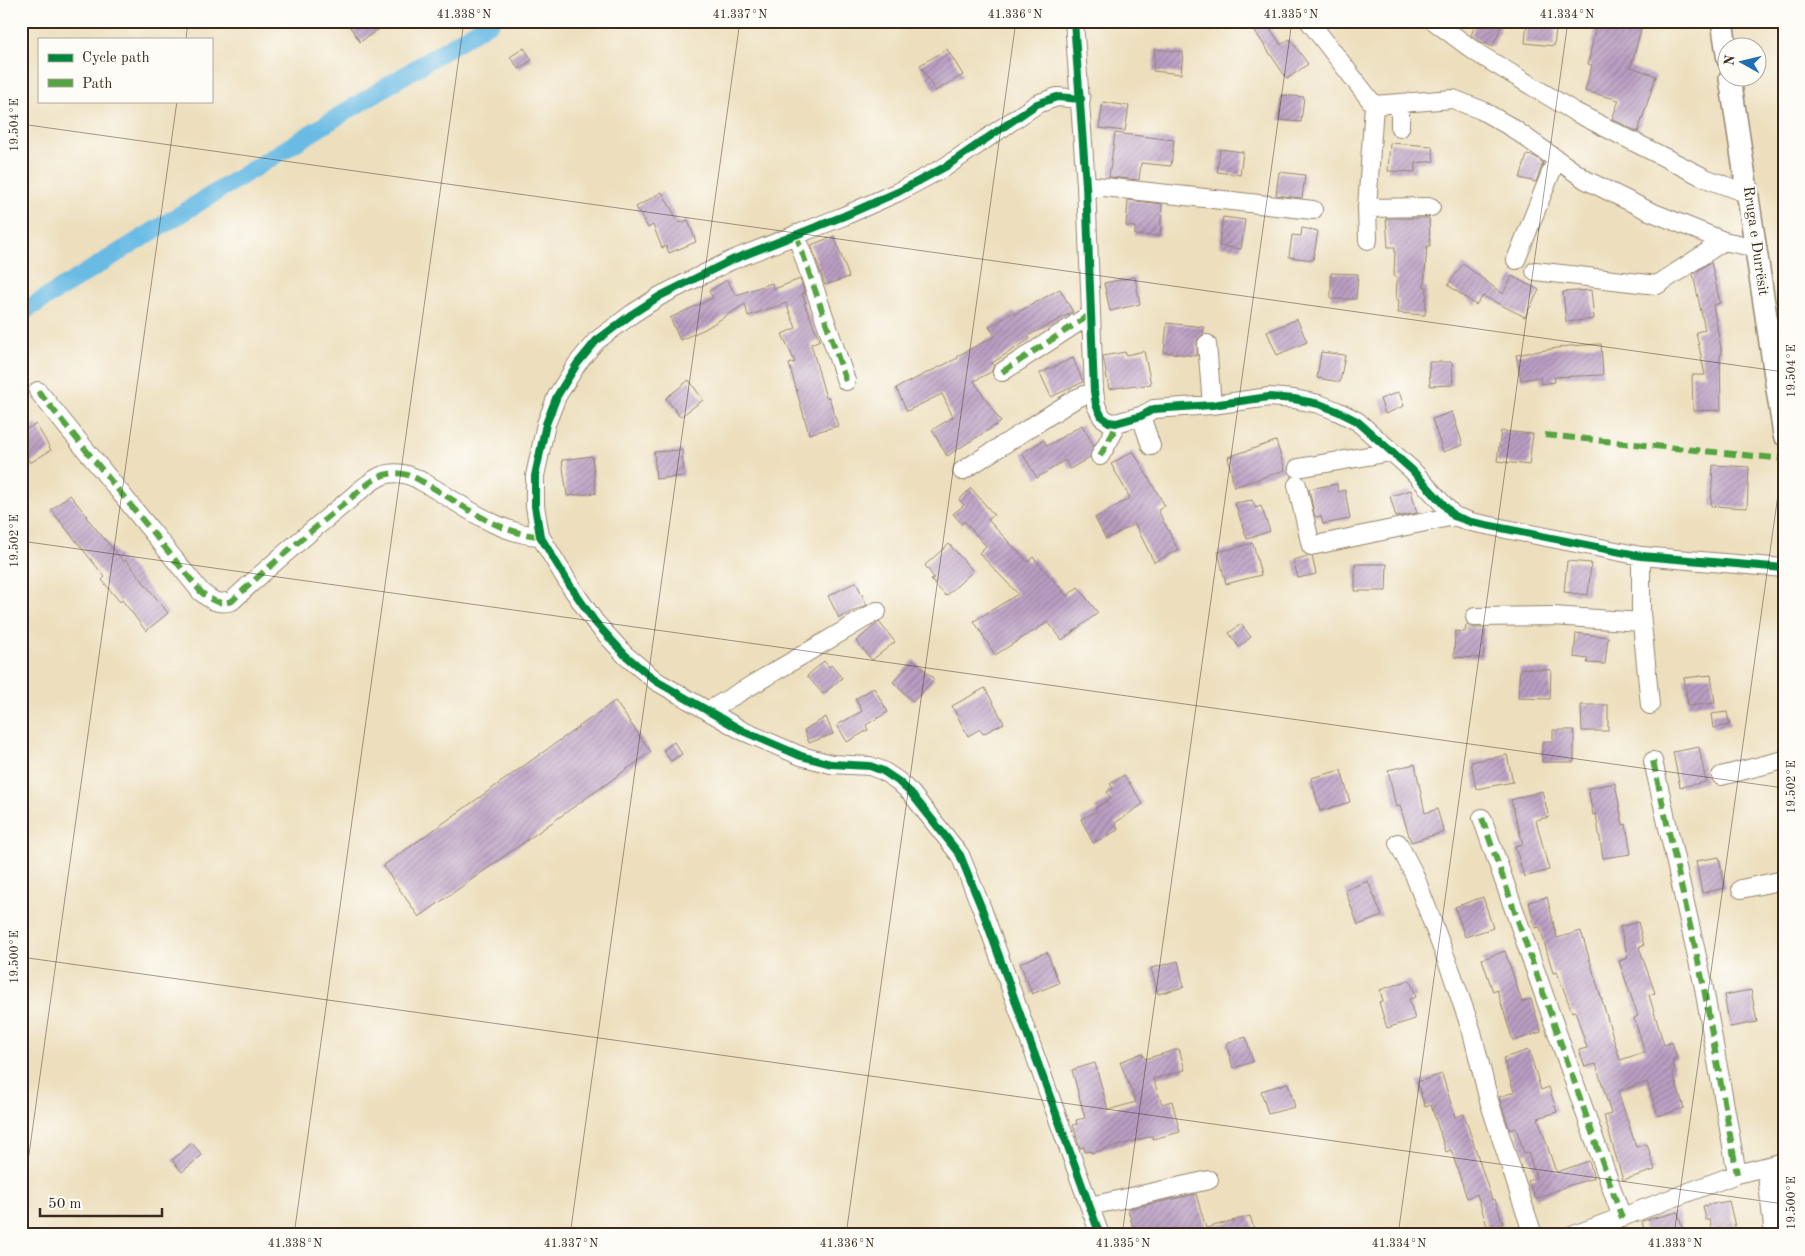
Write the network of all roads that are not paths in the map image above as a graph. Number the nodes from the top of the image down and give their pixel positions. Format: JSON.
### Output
{"nodes":[{"id":1,"x":1074,"y":21,"type":"edge"},
{"id":2,"x":1309,"y":21,"type":"edge"},
{"id":3,"x":1434,"y":21,"type":"edge"},
{"id":4,"x":1722,"y":21,"type":"edge"},
{"id":5,"x":1725,"y":38,"type":"edge"},
{"id":6,"x":1732,"y":88,"type":"edge"},
{"id":7,"x":1080,"y":99,"type":"junction"},
{"id":8,"x":1400,"y":103,"type":"junction"},
{"id":9,"x":1374,"y":104,"type":"junction"},
{"id":10,"x":1400,"y":128,"type":"dead end"},
{"id":11,"x":1556,"y":160,"type":"junction"},
{"id":12,"x":1086,"y":185,"type":"junction"},
{"id":13,"x":1748,"y":194,"type":"junction"},
{"id":14,"x":1431,"y":206,"type":"dead end"},
{"id":15,"x":1367,"y":208,"type":"junction"},
{"id":16,"x":1312,"y":210,"type":"dead end"},
{"id":17,"x":796,"y":234,"type":"junction"},
{"id":18,"x":1368,"y":240,"type":"dead end"},
{"id":19,"x":1724,"y":242,"type":"junction"},
{"id":20,"x":1756,"y":248,"type":"junction"},
{"id":21,"x":1516,"y":260,"type":"dead end"},
{"id":22,"x":1536,"y":271,"type":"dead end"},
{"id":23,"x":1091,"y":314,"type":"junction"},
{"id":24,"x":1207,"y":344,"type":"dead end"},
{"id":25,"x":1002,"y":372,"type":"dead end"},
{"id":26,"x":846,"y":381,"type":"dead end"},
{"id":27,"x":38,"y":391,"type":"dead end"},
{"id":28,"x":1094,"y":391,"type":"junction"},
{"id":29,"x":1212,"y":404,"type":"junction"},
{"id":30,"x":1140,"y":416,"type":"junction"},
{"id":31,"x":1116,"y":423,"type":"junction"},
{"id":32,"x":1784,"y":435,"type":"edge"},
{"id":33,"x":1151,"y":446,"type":"dead end"},
{"id":34,"x":1391,"y":452,"type":"junction"},
{"id":35,"x":1100,"y":456,"type":"dead end"},
{"id":36,"x":962,"y":471,"type":"dead end"},
{"id":37,"x":1454,"y":516,"type":"junction"},
{"id":38,"x":540,"y":536,"type":"junction"},
{"id":39,"x":1640,"y":556,"type":"junction"},
{"id":40,"x":1784,"y":568,"type":"edge"},
{"id":41,"x":877,"y":611,"type":"dead end"},
{"id":42,"x":1601,"y":611,"type":"dead end"},
{"id":43,"x":1475,"y":617,"type":"dead end"},
{"id":44,"x":1642,"y":618,"type":"junction"},
{"id":45,"x":1650,"y":706,"type":"dead end"},
{"id":46,"x":708,"y":711,"type":"junction"},
{"id":47,"x":1784,"y":760,"type":"edge"},
{"id":48,"x":1653,"y":761,"type":"dead end"},
{"id":49,"x":1721,"y":776,"type":"dead end"},
{"id":50,"x":1482,"y":818,"type":"dead end"},
{"id":51,"x":1398,"y":843,"type":"dead end"},
{"id":52,"x":1784,"y":880,"type":"edge"},
{"id":53,"x":1741,"y":889,"type":"dead end"},
{"id":54,"x":1784,"y":1162,"type":"edge"},
{"id":55,"x":1766,"y":1166,"type":"junction"},
{"id":56,"x":1737,"y":1174,"type":"junction"},
{"id":57,"x":1209,"y":1180,"type":"dead end"},
{"id":58,"x":1090,"y":1206,"type":"junction"},
{"id":59,"x":1622,"y":1218,"type":"junction"},
{"id":60,"x":1584,"y":1233,"type":"edge"},
{"id":61,"x":1100,"y":1235,"type":"edge"},
{"id":62,"x":1533,"y":1235,"type":"edge"},
{"id":63,"x":1774,"y":1235,"type":"edge"}],
"edges":[{"from":1,"to":7,"type":"street"},
{"from":2,"to":9,"type":"street"},
{"from":3,"to":13,"type":"street"},
{"from":4,"to":5,"type":"main road"},
{"from":6,"to":13,"type":"main road","name":"Rruga e Durrësit"},
{"from":7,"to":12,"type":"street"},
{"from":7,"to":17,"type":"street"},
{"from":8,"to":9,"type":"street"},
{"from":8,"to":10,"type":"street"},
{"from":8,"to":11,"type":"street"},
{"from":9,"to":15,"type":"street"},
{"from":11,"to":19,"type":"street"},
{"from":11,"to":21,"type":"street"},
{"from":12,"to":16,"type":"street"},
{"from":12,"to":23,"type":"street"},
{"from":13,"to":20,"type":"main road","name":"Rruga e Durrësit"},
{"from":14,"to":15,"type":"street"},
{"from":15,"to":18,"type":"street"},
{"from":17,"to":26,"type":"street"},
{"from":17,"to":38,"type":"street"},
{"from":19,"to":20,"type":"street"},
{"from":19,"to":22,"type":"street"},
{"from":20,"to":32,"type":"main road","name":"Rruga e Durrësit"},
{"from":23,"to":25,"type":"street"},
{"from":23,"to":28,"type":"street"},
{"from":24,"to":29,"type":"street"},
{"from":27,"to":38,"type":"street"},
{"from":28,"to":31,"type":"street"},
{"from":28,"to":36,"type":"street"},
{"from":29,"to":30,"type":"street"},
{"from":29,"to":34,"type":"street"},
{"from":30,"to":31,"type":"street"},
{"from":30,"to":33,"type":"street"},
{"from":31,"to":35,"type":"street"},
{"from":34,"to":37,"type":"street"},
{"from":34,"to":37,"type":"street"},
{"from":37,"to":39,"type":"street"},
{"from":38,"to":46,"type":"street"},
{"from":39,"to":40,"type":"street"},
{"from":39,"to":44,"type":"street"},
{"from":41,"to":46,"type":"street"},
{"from":42,"to":44,"type":"street"},
{"from":43,"to":44,"type":"street"},
{"from":44,"to":45,"type":"street"},
{"from":46,"to":58,"type":"street"},
{"from":47,"to":49,"type":"street"},
{"from":48,"to":56,"type":"street"},
{"from":50,"to":59,"type":"street"},
{"from":51,"to":62,"type":"street"},
{"from":52,"to":53,"type":"street"},
{"from":54,"to":55,"type":"street"},
{"from":55,"to":56,"type":"street"},
{"from":55,"to":63,"type":"street"},
{"from":56,"to":59,"type":"street"},
{"from":57,"to":58,"type":"street"},
{"from":58,"to":61,"type":"street"},
{"from":59,"to":60,"type":"street"}]}
